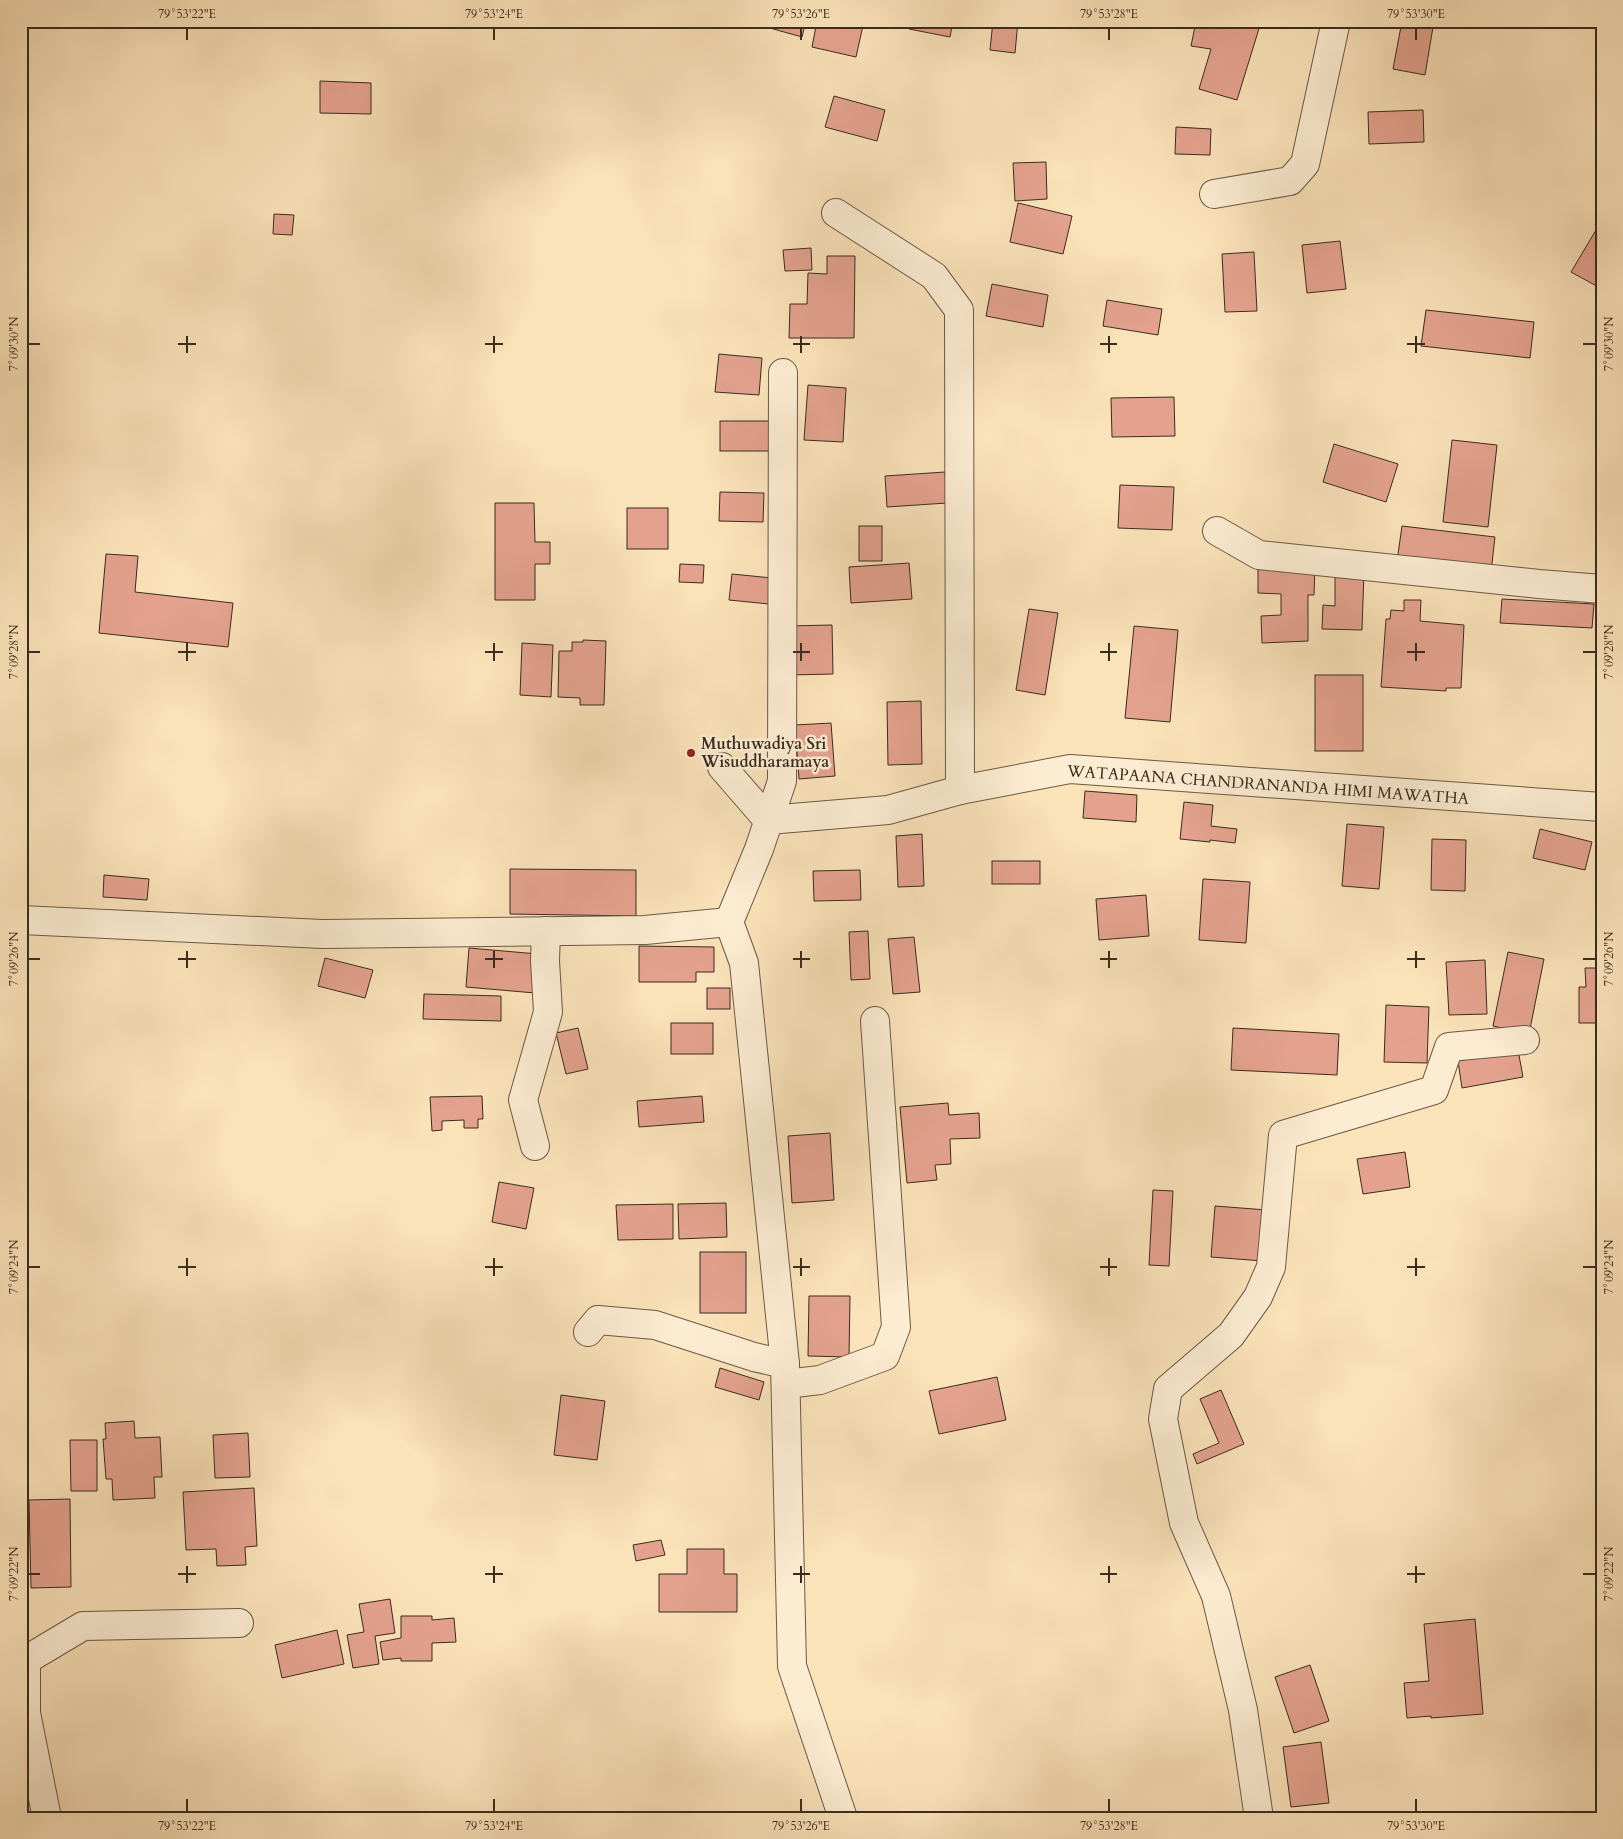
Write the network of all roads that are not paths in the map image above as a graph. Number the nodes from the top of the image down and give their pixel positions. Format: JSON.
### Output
{"nodes":[{"id":1,"x":1336,"y":21,"type":"edge"},
{"id":2,"x":1214,"y":194,"type":"dead end"},
{"id":3,"x":836,"y":213,"type":"dead end"},
{"id":4,"x":783,"y":373,"type":"dead end"},
{"id":5,"x":1217,"y":531,"type":"dead end"},
{"id":6,"x":1602,"y":589,"type":"edge"},
{"id":7,"x":722,"y":767,"type":"dead end"},
{"id":8,"x":960,"y":790,"type":"junction"},
{"id":9,"x":1602,"y":807,"type":"edge"},
{"id":10,"x":768,"y":820,"type":"junction"},
{"id":11,"x":21,"y":920,"type":"edge"},
{"id":12,"x":729,"y":922,"type":"junction"},
{"id":13,"x":546,"y":931,"type":"junction"},
{"id":14,"x":875,"y":1021,"type":"dead end"},
{"id":15,"x":1525,"y":1040,"type":"dead end"},
{"id":16,"x":535,"y":1146,"type":"dead end"},
{"id":17,"x":588,"y":1332,"type":"dead end"},
{"id":18,"x":785,"y":1374,"type":"junction"},
{"id":19,"x":239,"y":1623,"type":"dead end"},
{"id":20,"x":48,"y":1818,"type":"edge"},
{"id":21,"x":843,"y":1818,"type":"edge"},
{"id":22,"x":1259,"y":1818,"type":"edge"}],
"edges":[{"from":1,"to":2,"type":"street"},
{"from":3,"to":8,"type":"street"},
{"from":4,"to":10,"type":"street"},
{"from":5,"to":6,"type":"street"},
{"from":7,"to":10,"type":"street"},
{"from":8,"to":9,"type":"street","name":"WATAPAANA CHANDRANANDA HIMI MAWATHA"},
{"from":8,"to":10,"type":"street","name":"WATAPAANA CHANDRANANDA HIMI MAWATHA"},
{"from":10,"to":12,"type":"street"},
{"from":11,"to":13,"type":"street"},
{"from":12,"to":13,"type":"street"},
{"from":12,"to":18,"type":"street"},
{"from":13,"to":16,"type":"street"},
{"from":14,"to":18,"type":"street"},
{"from":15,"to":22,"type":"street"},
{"from":17,"to":18,"type":"street"},
{"from":18,"to":21,"type":"street"},
{"from":19,"to":20,"type":"street"}]}
